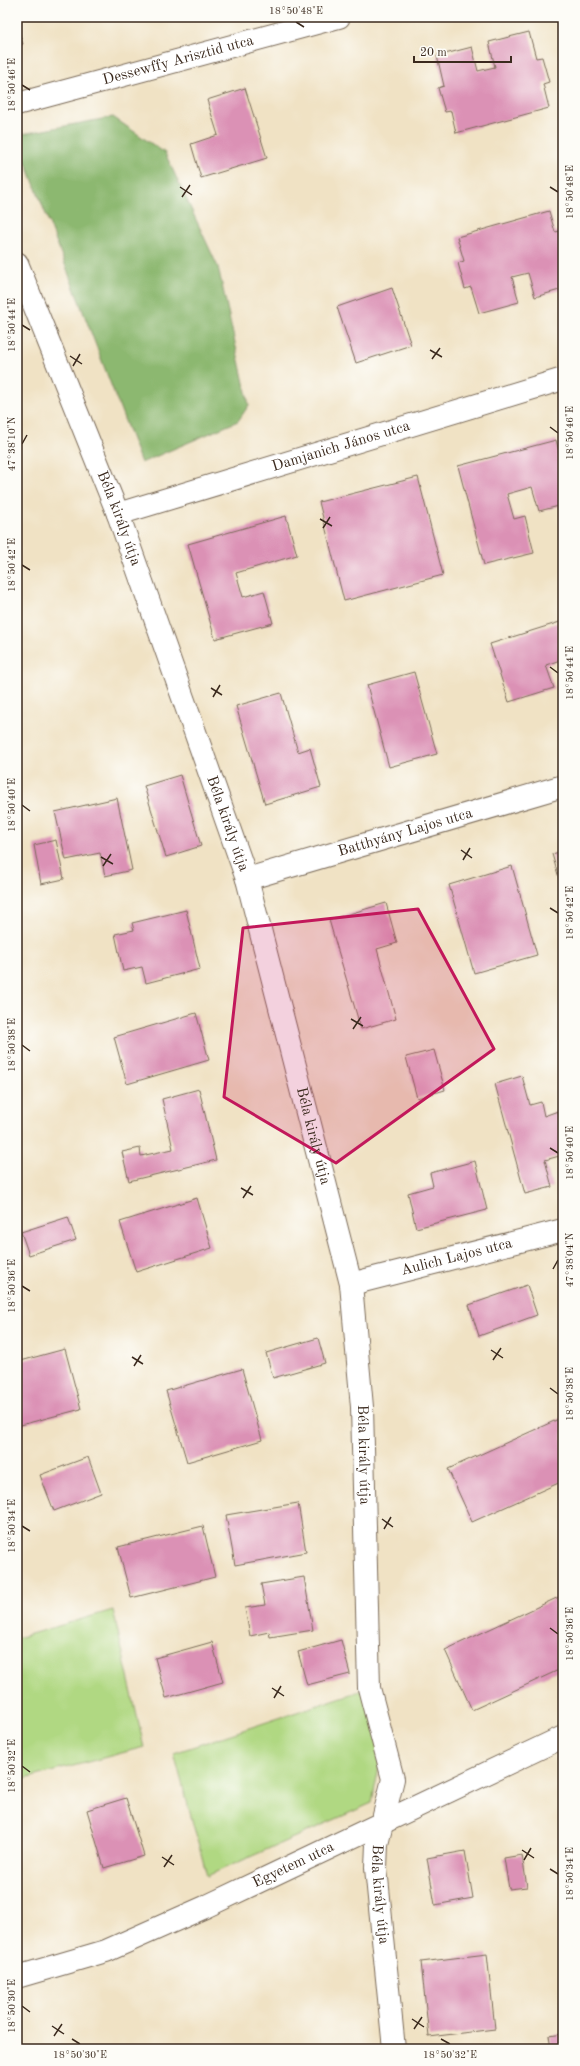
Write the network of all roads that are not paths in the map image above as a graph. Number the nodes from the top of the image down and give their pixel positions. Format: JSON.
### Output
{"nodes":[{"id":1,"x":339,"y":17,"type":"edge"},
{"id":2,"x":17,"y":104,"type":"edge"},
{"id":3,"x":17,"y":263,"type":"edge"},
{"id":4,"x":563,"y":379,"type":"edge"},
{"id":5,"x":118,"y":514,"type":"junction"},
{"id":6,"x":563,"y":786,"type":"edge"},
{"id":7,"x":248,"y":879,"type":"junction"},
{"id":8,"x":563,"y":1230,"type":"edge"},
{"id":9,"x":351,"y":1284,"type":"junction"},
{"id":10,"x":563,"y":1736,"type":"edge"},
{"id":11,"x":384,"y":1821,"type":"junction"},
{"id":12,"x":17,"y":1977,"type":"edge"},
{"id":13,"x":394,"y":2049,"type":"edge"}],
"edges":[{"from":1,"to":2,"type":"street","name":"Dessewffy Arisztid utca"},
{"from":3,"to":5,"type":"street","name":"Béla király útja"},
{"from":4,"to":5,"type":"street","name":"Damjanich János utca"},
{"from":5,"to":7,"type":"street","name":"Béla király útja"},
{"from":6,"to":7,"type":"street","name":"Batthyány Lajos utca"},
{"from":7,"to":9,"type":"street","name":"Béla király útja"},
{"from":8,"to":9,"type":"street","name":"Aulich Lajos utca"},
{"from":9,"to":11,"type":"street","name":"Béla király útja"},
{"from":10,"to":11,"type":"street","name":"Egyetem utca"},
{"from":11,"to":12,"type":"street","name":"Egyetem utca"},
{"from":11,"to":13,"type":"street","name":"Béla király útja"}]}
